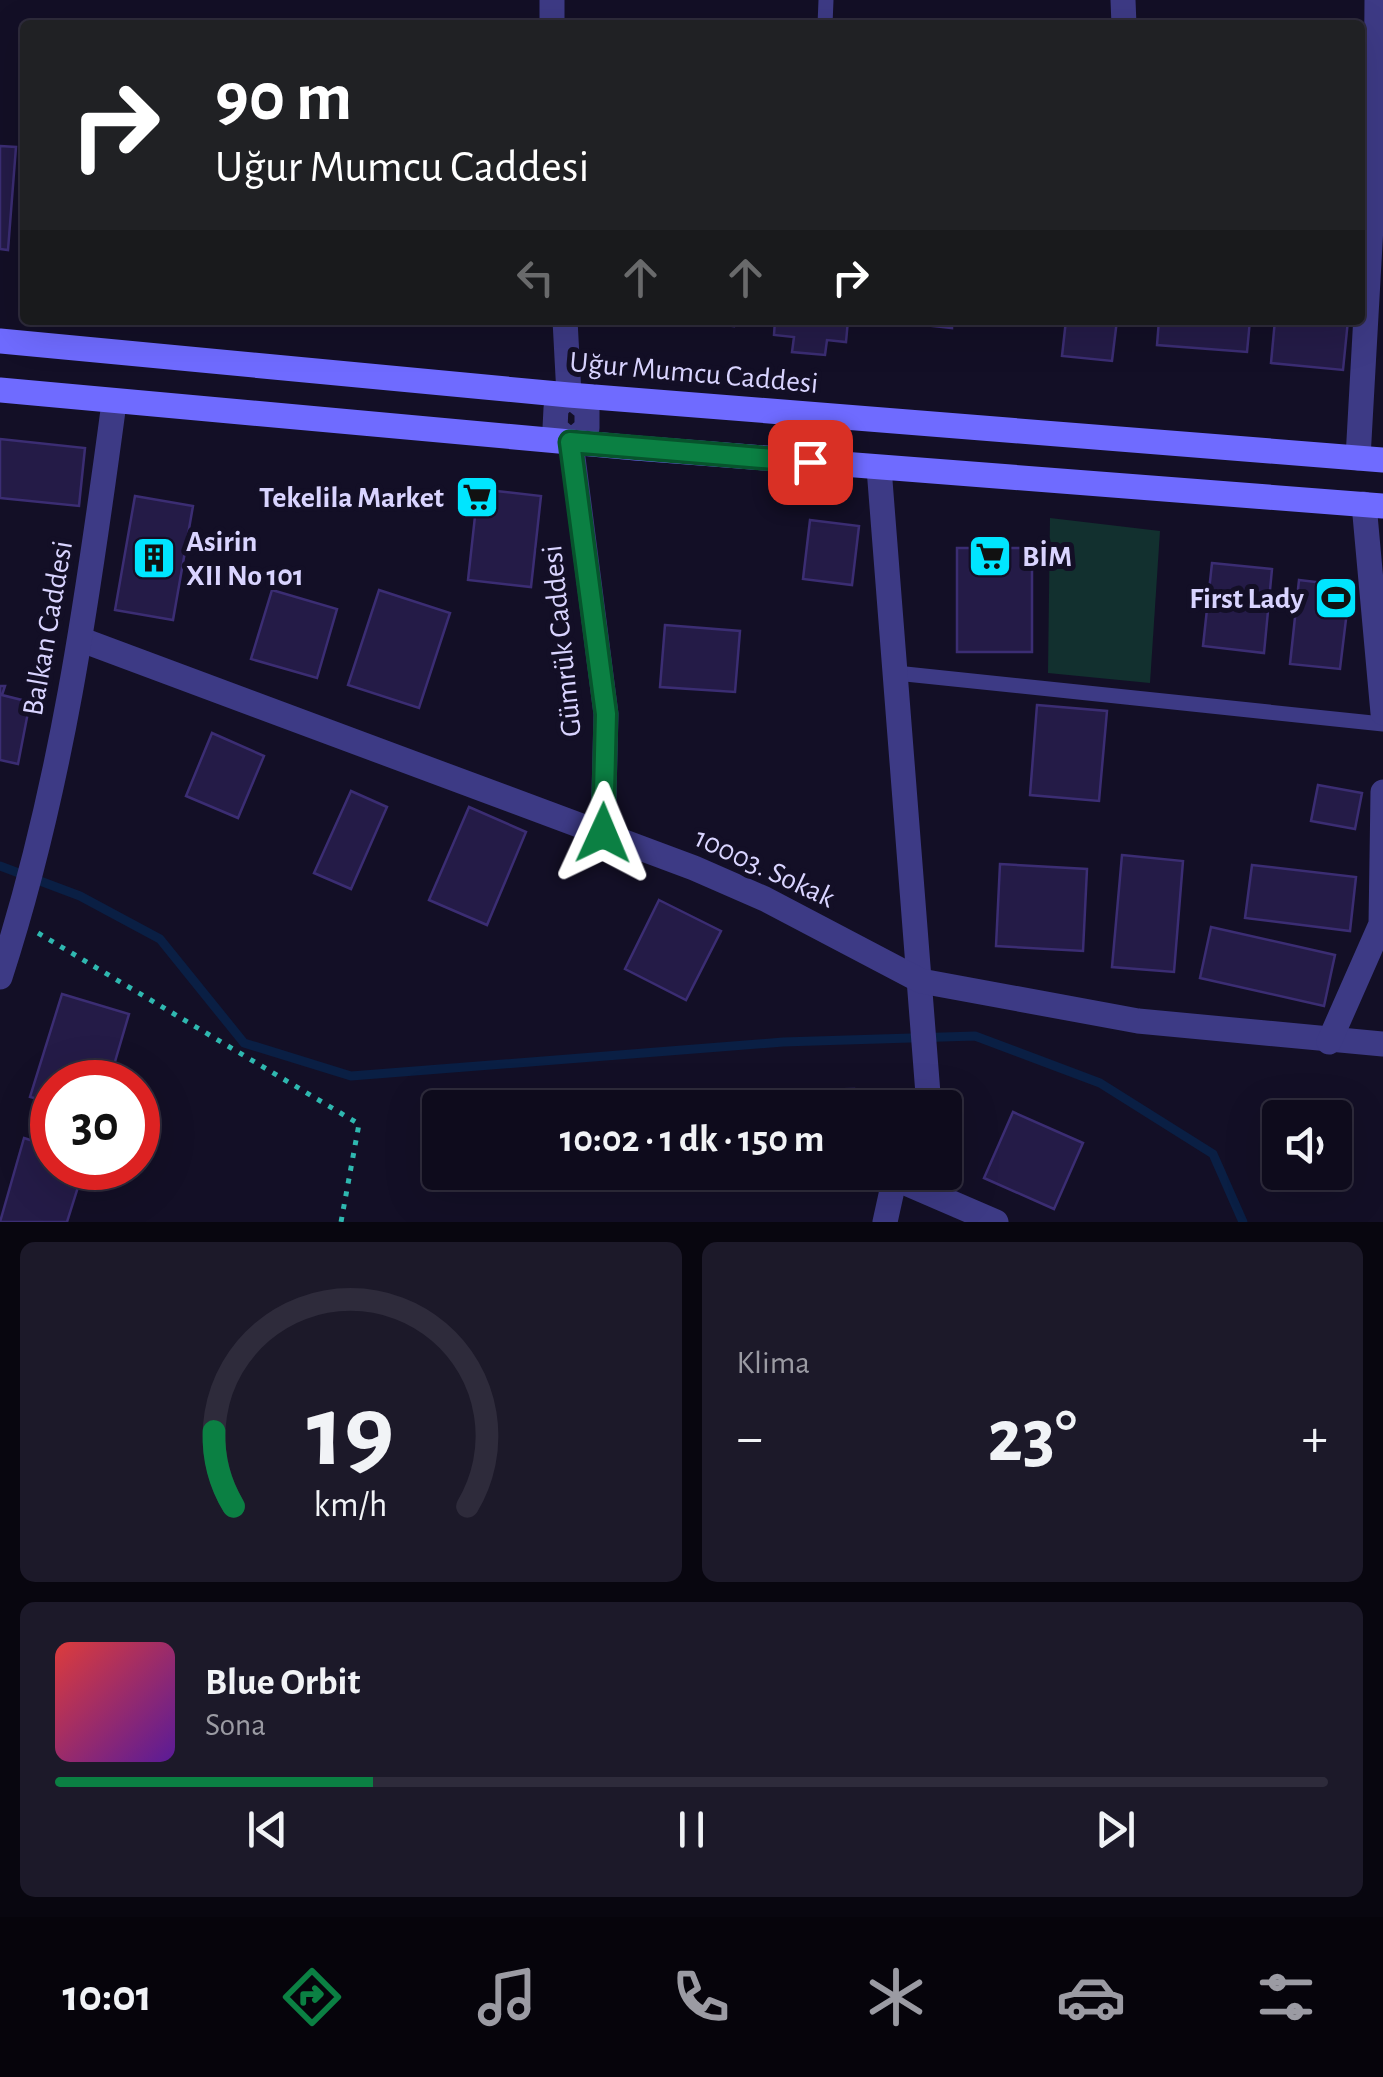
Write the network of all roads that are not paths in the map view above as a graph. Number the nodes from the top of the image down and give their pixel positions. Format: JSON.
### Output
{"nodes":[{"id":1,"x":1377,"y":0,"type":"edge"},
{"id":2,"x":1373,"y":136,"type":"edge"},
{"id":3,"x":565,"y":325,"type":"edge"},
{"id":4,"x":0,"y":340,"type":"edge"},
{"id":5,"x":0,"y":390,"type":"edge"},
{"id":6,"x":569,"y":395,"type":"junction"},
{"id":7,"x":114,"y":403,"type":"junction"},
{"id":8,"x":570,"y":442,"type":"junction"},
{"id":9,"x":1370,"y":459,"type":"edge"},
{"id":10,"x":879,"y":468,"type":"junction"},
{"id":11,"x":1374,"y":505,"type":"edge"},
{"id":12,"x":82,"y":640,"type":"junction"},
{"id":13,"x":896,"y":673,"type":"junction"},
{"id":14,"x":1383,"y":713,"type":"edge"},
{"id":15,"x":1383,"y":724,"type":"edge"},
{"id":16,"x":1383,"y":792,"type":"edge"},
{"id":17,"x":603,"y":833,"type":"junction"},
{"id":18,"x":0,"y":977,"type":"edge"},
{"id":19,"x":921,"y":981,"type":"junction"},
{"id":20,"x":1328,"y":1042,"type":"junction"},
{"id":21,"x":1383,"y":1044,"type":"edge"},
{"id":22,"x":928,"y":1090,"type":"edge"},
{"id":23,"x":892,"y":1190,"type":"edge"},
{"id":24,"x":927,"y":1190,"type":"edge"},
{"id":25,"x":886,"y":1222,"type":"edge"},
{"id":26,"x":996,"y":1222,"type":"edge"}],
"edges":[{"from":1,"to":2,"type":"street"},
{"from":2,"to":9,"type":"street"},
{"from":3,"to":6,"type":"street","name":"Gümrük Caddesi"},
{"from":4,"to":6,"type":"main road","name":"Uğur Mumcu Caddesi"},
{"from":5,"to":7,"type":"main road"},
{"from":6,"to":8,"type":"street","name":"Gümrük Caddesi"},
{"from":6,"to":9,"type":"main road","name":"Uğur Mumcu Caddesi"},
{"from":7,"to":8,"type":"main road"},
{"from":7,"to":12,"type":"street","name":"Balkan Caddesi"},
{"from":8,"to":10,"type":"main road"},
{"from":8,"to":17,"type":"street","name":"Gümrük Caddesi"},
{"from":10,"to":11,"type":"main road"},
{"from":10,"to":13,"type":"street"},
{"from":11,"to":14,"type":"street"},
{"from":12,"to":17,"type":"street","name":"10003. Sokak"},
{"from":12,"to":18,"type":"street","name":"Balkan Caddesi"},
{"from":13,"to":15,"type":"lane"},
{"from":13,"to":19,"type":"street"},
{"from":16,"to":20,"type":"street"},
{"from":17,"to":19,"type":"street","name":"10003. Sokak"},
{"from":19,"to":20,"type":"street","name":"10003. Sokak"},
{"from":19,"to":22,"type":"street"},
{"from":20,"to":21,"type":"street","name":"10003. Sokak"},
{"from":23,"to":25,"type":"street"},
{"from":24,"to":26,"type":"street"}]}
